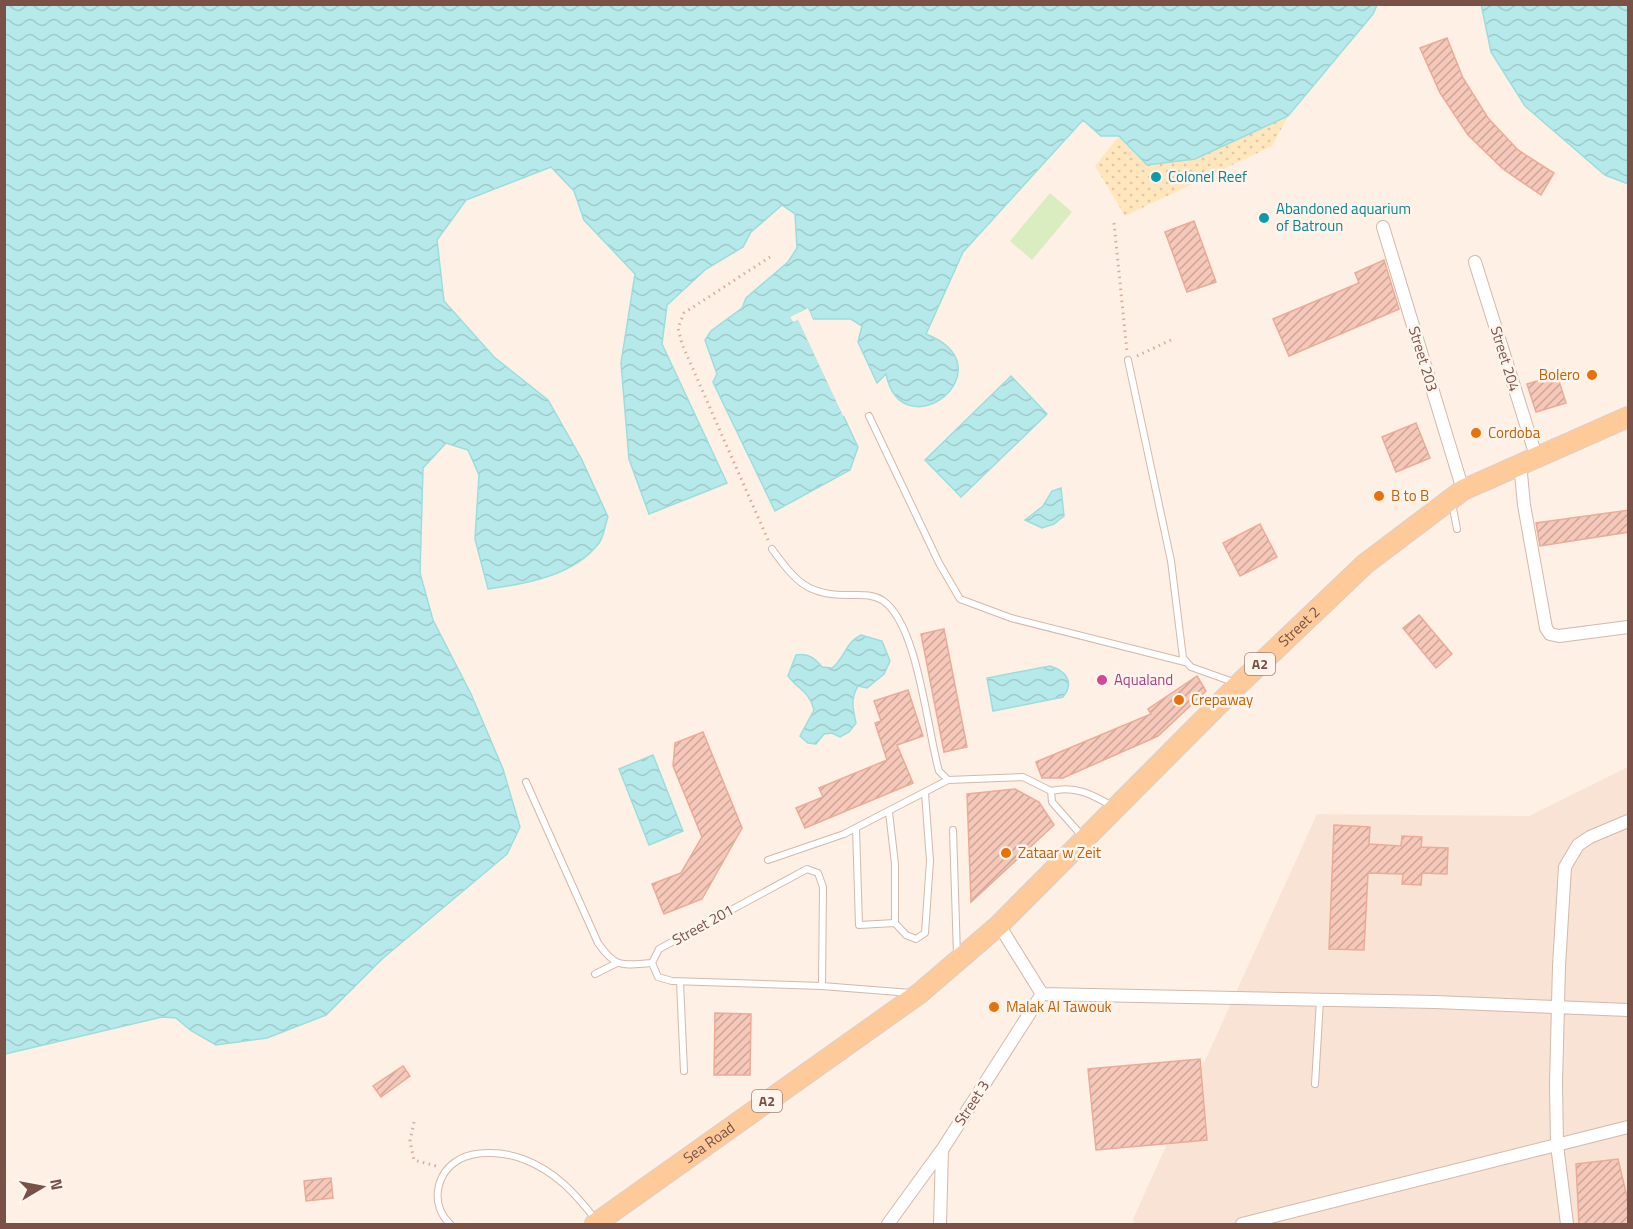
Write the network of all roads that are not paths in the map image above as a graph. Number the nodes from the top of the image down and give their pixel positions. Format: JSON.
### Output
{"nodes":[{"id":1,"x":1383,"y":227,"type":"dead end"},
{"id":2,"x":1475,"y":262,"type":"dead end"},
{"id":3,"x":1128,"y":360,"type":"road end"},
{"id":4,"x":869,"y":416,"type":"dead end"},
{"id":5,"x":1629,"y":417,"type":"edge"},
{"id":6,"x":1528,"y":460,"type":"junction"},
{"id":7,"x":1457,"y":494,"type":"junction"},
{"id":8,"x":1457,"y":528,"type":"dead end"},
{"id":9,"x":772,"y":549,"type":"road end"},
{"id":10,"x":1629,"y":627,"type":"edge"},
{"id":11,"x":1185,"y":662,"type":"junction"},
{"id":12,"x":1239,"y":684,"type":"junction"},
{"id":13,"x":948,"y":780,"type":"junction"},
{"id":14,"x":526,"y":782,"type":"dead end"},
{"id":15,"x":1051,"y":791,"type":"junction"},
{"id":16,"x":925,"y":793,"type":"junction"},
{"id":17,"x":1117,"y":809,"type":"junction"},
{"id":18,"x":889,"y":812,"type":"junction"},
{"id":19,"x":1629,"y":821,"type":"edge"},
{"id":20,"x":856,"y":828,"type":"junction"},
{"id":21,"x":953,"y":830,"type":"dead end"},
{"id":22,"x":1086,"y":841,"type":"junction"},
{"id":23,"x":768,"y":860,"type":"dead end"},
{"id":24,"x":895,"y":923,"type":"junction"},
{"id":25,"x":999,"y":925,"type":"junction"},
{"id":26,"x":617,"y":963,"type":"junction"},
{"id":27,"x":652,"y":963,"type":"junction"},
{"id":28,"x":957,"y":963,"type":"junction"},
{"id":29,"x":595,"y":974,"type":"dead end"},
{"id":30,"x":939,"y":978,"type":"joint"},
{"id":31,"x":680,"y":982,"type":"junction"},
{"id":32,"x":822,"y":986,"type":"junction"},
{"id":33,"x":920,"y":993,"type":"junction"},
{"id":34,"x":1042,"y":994,"type":"junction"},
{"id":35,"x":1320,"y":1000,"type":"junction"},
{"id":36,"x":1558,"y":1006,"type":"junction"},
{"id":37,"x":1629,"y":1010,"type":"edge"},
{"id":38,"x":684,"y":1071,"type":"dead end"},
{"id":39,"x":1315,"y":1084,"type":"dead end"},
{"id":40,"x":1629,"y":1127,"type":"edge"},
{"id":41,"x":1557,"y":1144,"type":"junction"},
{"id":42,"x":942,"y":1150,"type":"junction"},
{"id":43,"x":450,"y":1224,"type":"edge"},
{"id":44,"x":596,"y":1224,"type":"edge"},
{"id":45,"x":888,"y":1224,"type":"edge"},
{"id":46,"x":940,"y":1224,"type":"edge"},
{"id":47,"x":1242,"y":1224,"type":"edge"},
{"id":48,"x":1567,"y":1224,"type":"edge"}],
"edges":[{"from":1,"to":7,"type":"street","name":"Street 203"},
{"from":2,"to":6,"type":"street","name":"Street 204"},
{"from":3,"to":11,"type":"lane"},
{"from":4,"to":11,"type":"lane"},
{"from":5,"to":6,"type":"main road","name":"Street 2","number":"A2"},
{"from":6,"to":7,"type":"main road","name":"Street 2","number":"A2"},
{"from":6,"to":10,"type":"street","name":"Street 204"},
{"from":7,"to":8,"type":"lane"},
{"from":7,"to":12,"type":"main road","name":"Street 2","number":"A2"},
{"from":9,"to":13,"type":"lane"},
{"from":11,"to":12,"type":"lane"},
{"from":12,"to":17,"type":"main road","name":"Street 2","number":"A2"},
{"from":13,"to":15,"type":"lane"},
{"from":13,"to":16,"type":"lane"},
{"from":14,"to":26,"type":"lane"},
{"from":15,"to":17,"type":"lane"},
{"from":15,"to":22,"type":"lane"},
{"from":16,"to":18,"type":"lane"},
{"from":16,"to":24,"type":"lane"},
{"from":17,"to":22,"type":"main road","name":"Street 2","number":"A2"},
{"from":18,"to":20,"type":"lane"},
{"from":18,"to":24,"type":"lane"},
{"from":19,"to":36,"type":"street"},
{"from":20,"to":23,"type":"lane"},
{"from":20,"to":24,"type":"lane"},
{"from":21,"to":28,"type":"lane"},
{"from":22,"to":25,"type":"main road","name":"Street 2","number":"A2"},
{"from":25,"to":28,"type":"main road","name":"Street 2","number":"A2"},
{"from":25,"to":34,"type":"street"},
{"from":26,"to":27,"type":"lane"},
{"from":26,"to":29,"type":"lane"},
{"from":27,"to":31,"type":"lane"},
{"from":27,"to":32,"type":"lane","name":"Street 201"},
{"from":28,"to":30,"type":"main road","name":"Street 2","number":"A2"},
{"from":30,"to":33,"type":"main road","name":"Sea Road","number":"A2"},
{"from":31,"to":32,"type":"lane"},
{"from":31,"to":38,"type":"lane"},
{"from":32,"to":33,"type":"lane"},
{"from":33,"to":44,"type":"main road","name":"Sea Road","number":"A2"},
{"from":34,"to":35,"type":"street"},
{"from":34,"to":42,"type":"street","name":"Street 3"},
{"from":35,"to":36,"type":"street"},
{"from":35,"to":39,"type":"lane"},
{"from":36,"to":37,"type":"street"},
{"from":36,"to":41,"type":"street"},
{"from":40,"to":41,"type":"street"},
{"from":41,"to":47,"type":"street"},
{"from":41,"to":48,"type":"street"},
{"from":42,"to":45,"type":"street","name":"Street 3"},
{"from":42,"to":46,"type":"street"},
{"from":43,"to":44,"type":"lane"}]}
